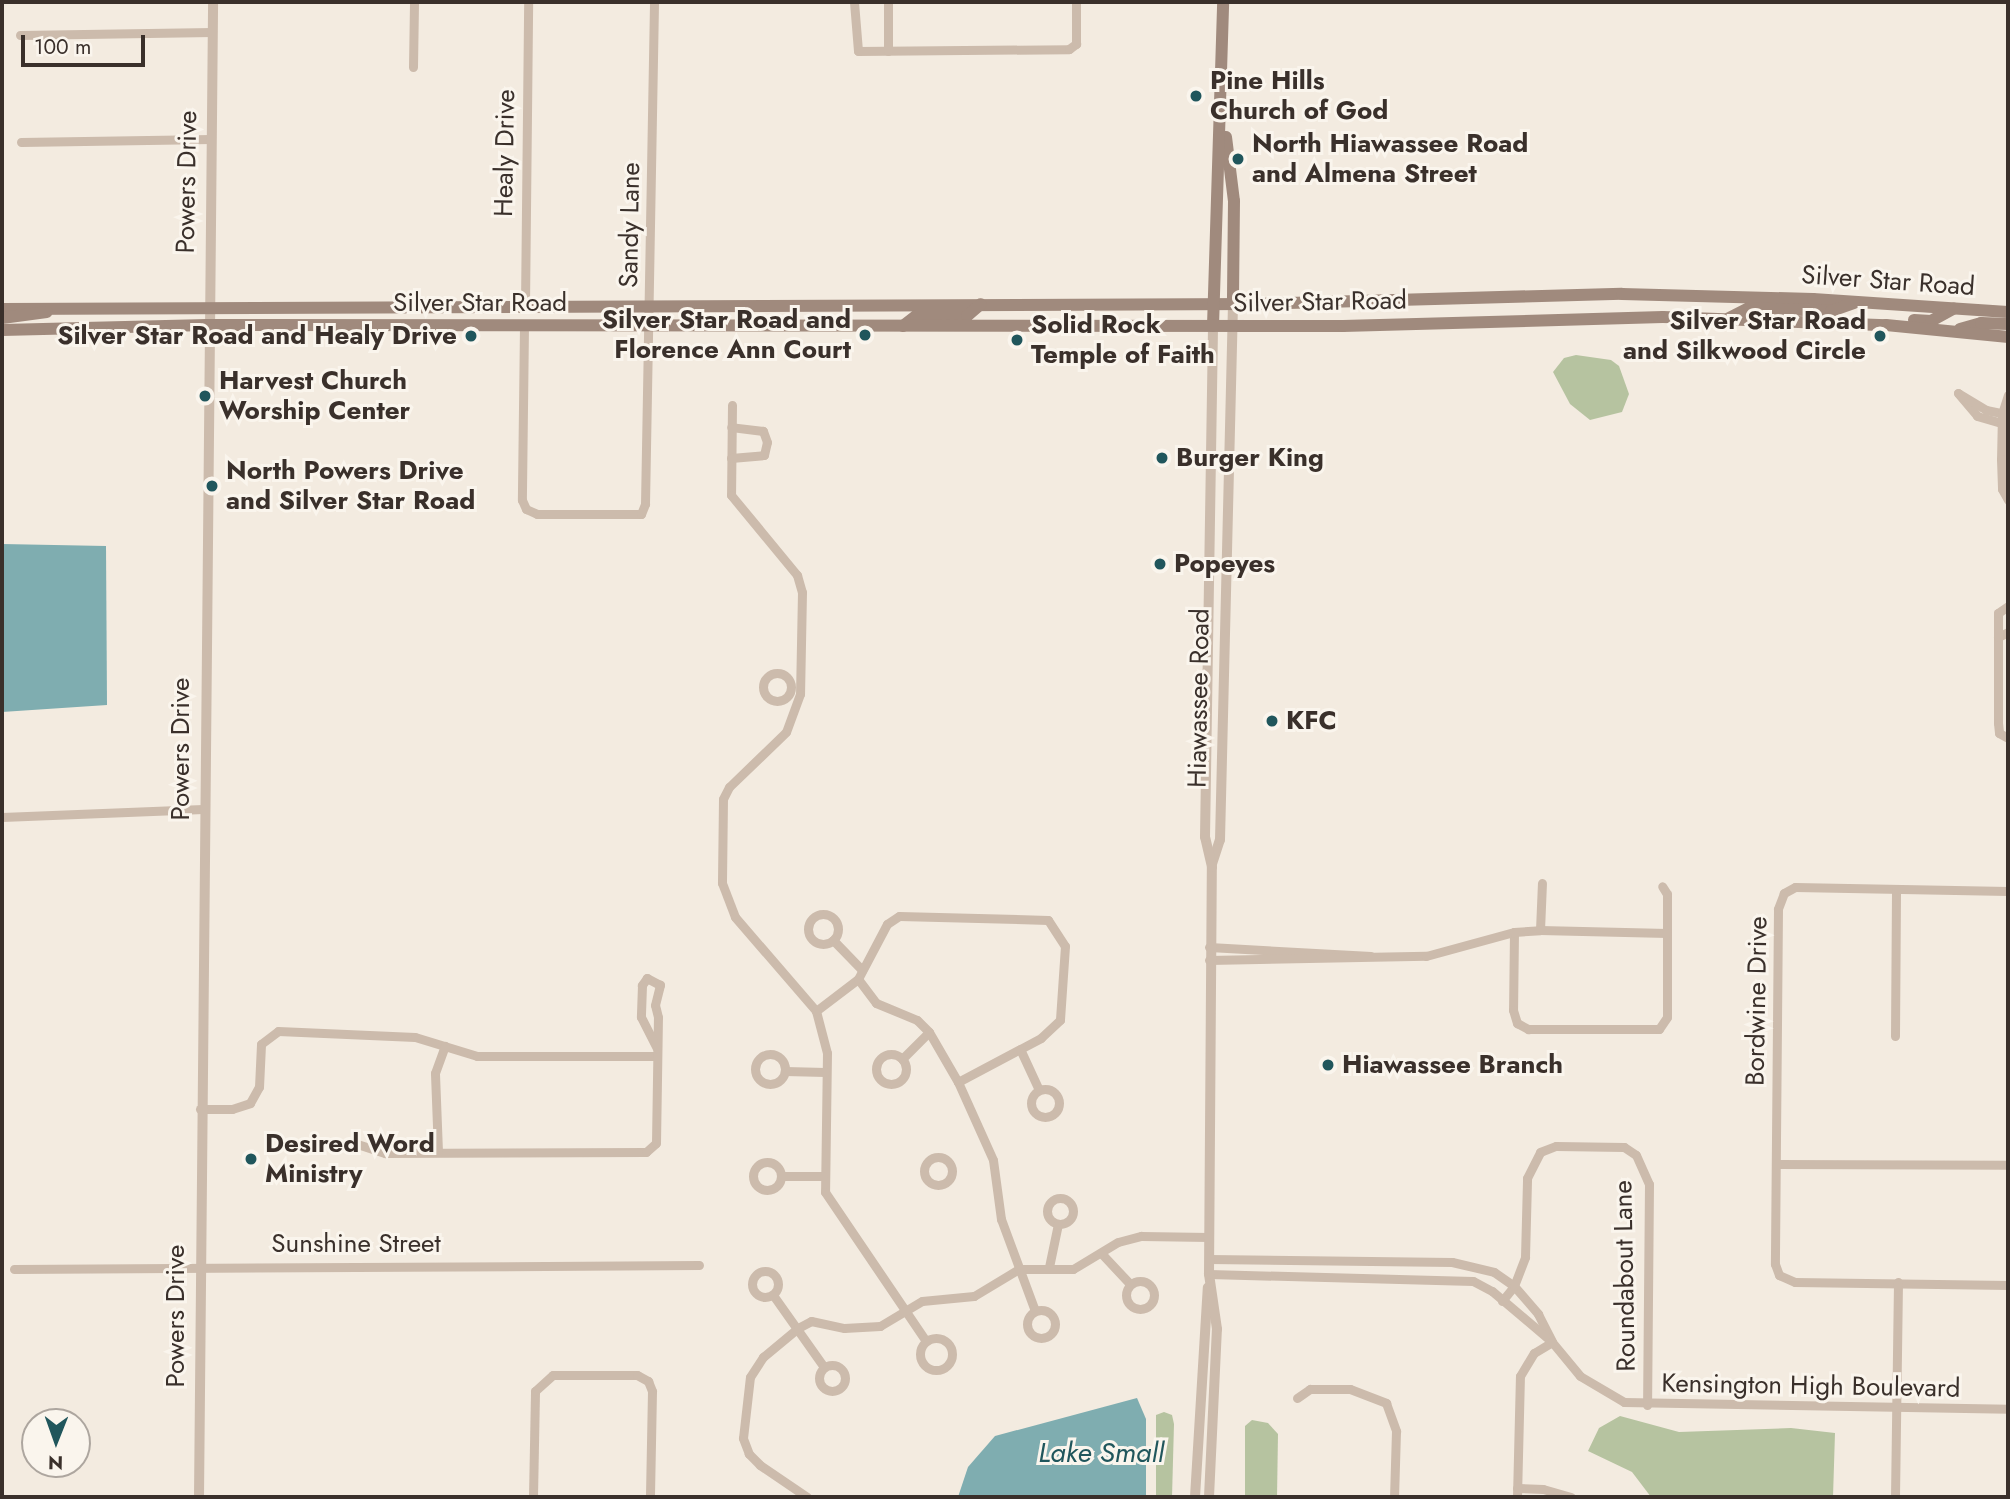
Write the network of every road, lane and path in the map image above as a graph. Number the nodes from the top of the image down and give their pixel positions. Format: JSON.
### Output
{"nodes":[{"id":1,"x":213,"y":2,"type":"edge"},
{"id":2,"x":414,"y":2,"type":"edge"},
{"id":3,"x":528,"y":2,"type":"edge"},
{"id":4,"x":654,"y":2,"type":"edge"},
{"id":5,"x":854,"y":2,"type":"edge"},
{"id":6,"x":888,"y":2,"type":"edge"},
{"id":7,"x":1076,"y":2,"type":"edge"},
{"id":8,"x":1223,"y":2,"type":"edge"},
{"id":9,"x":212,"y":32,"type":"junction"},
{"id":10,"x":20,"y":35,"type":"dead end"},
{"id":11,"x":888,"y":51,"type":"junction"},
{"id":12,"x":413,"y":67,"type":"dead end"},
{"id":13,"x":1222,"y":109,"type":"junction"},
{"id":14,"x":211,"y":139,"type":"junction"},
{"id":15,"x":21,"y":142,"type":"dead end"},
{"id":16,"x":1861,"y":301,"type":"junction"},
{"id":17,"x":650,"y":304,"type":"junction"},
{"id":18,"x":981,"y":304,"type":"junction"},
{"id":19,"x":1214,"y":304,"type":"junction"},
{"id":20,"x":1233,"y":304,"type":"junction"},
{"id":21,"x":208,"y":305,"type":"junction"},
{"id":22,"x":525,"y":305,"type":"junction"},
{"id":23,"x":61,"y":307,"type":"junction"},
{"id":24,"x":1954,"y":308,"type":"junction"},
{"id":25,"x":2,"y":309,"type":"edge"},
{"id":26,"x":2008,"y":312,"type":"edge"},
{"id":27,"x":2,"y":318,"type":"edge"},
{"id":28,"x":1729,"y":318,"type":"junction"},
{"id":29,"x":1828,"y":322,"type":"junction"},
{"id":30,"x":2008,"y":324,"type":"edge"},
{"id":31,"x":207,"y":325,"type":"junction"},
{"id":32,"x":524,"y":326,"type":"junction"},
{"id":33,"x":650,"y":326,"type":"junction"},
{"id":34,"x":903,"y":326,"type":"junction"},
{"id":35,"x":1213,"y":326,"type":"junction"},
{"id":36,"x":1232,"y":326,"type":"junction"},
{"id":37,"x":2,"y":330,"type":"edge"},
{"id":38,"x":1953,"y":331,"type":"junction"},
{"id":39,"x":2008,"y":337,"type":"edge"},
{"id":40,"x":2008,"y":395,"type":"edge"},
{"id":41,"x":732,"y":405,"type":"dead end"},
{"id":42,"x":731,"y":426,"type":"junction"},
{"id":43,"x":731,"y":458,"type":"junction"},
{"id":44,"x":2008,"y":500,"type":"edge"},
{"id":45,"x":2008,"y":606,"type":"edge"},
{"id":46,"x":2008,"y":632,"type":"edge"},
{"id":47,"x":1998,"y":637,"type":"junction"},
{"id":48,"x":2008,"y":738,"type":"edge"},
{"id":49,"x":203,"y":809,"type":"junction"},
{"id":50,"x":2,"y":817,"type":"edge"},
{"id":51,"x":1212,"y":867,"type":"junction"},
{"id":52,"x":1542,"y":883,"type":"dead end"},
{"id":53,"x":1662,"y":886,"type":"dead end"},
{"id":54,"x":1896,"y":889,"type":"junction"},
{"id":55,"x":2008,"y":891,"type":"edge"},
{"id":56,"x":1540,"y":930,"type":"junction"},
{"id":57,"x":1514,"y":932,"type":"junction"},
{"id":58,"x":1667,"y":933,"type":"junction"},
{"id":59,"x":833,"y":940,"type":"dead end"},
{"id":60,"x":1209,"y":947,"type":"junction"},
{"id":61,"x":1373,"y":956,"type":"junction"},
{"id":62,"x":1209,"y":960,"type":"junction"},
{"id":63,"x":860,"y":974,"type":"junction"},
{"id":64,"x":816,"y":1012,"type":"junction"},
{"id":65,"x":929,"y":1032,"type":"junction"},
{"id":66,"x":1895,"y":1037,"type":"dead end"},
{"id":67,"x":445,"y":1046,"type":"junction"},
{"id":68,"x":1020,"y":1049,"type":"junction"},
{"id":69,"x":657,"y":1052,"type":"junction"},
{"id":70,"x":902,"y":1059,"type":"dead end"},
{"id":71,"x":785,"y":1071,"type":"dead end"},
{"id":72,"x":825,"y":1072,"type":"junction"},
{"id":73,"x":958,"y":1082,"type":"junction"},
{"id":74,"x":1039,"y":1090,"type":"dead end"},
{"id":75,"x":200,"y":1109,"type":"junction"},
{"id":76,"x":351,"y":1142,"type":"dead end"},
{"id":77,"x":438,"y":1152,"type":"junction"},
{"id":78,"x":1776,"y":1164,"type":"junction"},
{"id":79,"x":2008,"y":1165,"type":"edge"},
{"id":80,"x":781,"y":1176,"type":"dead end"},
{"id":81,"x":823,"y":1176,"type":"junction"},
{"id":82,"x":1058,"y":1224,"type":"dead end"},
{"id":83,"x":1209,"y":1237,"type":"junction"},
{"id":84,"x":1101,"y":1253,"type":"junction"},
{"id":85,"x":1209,"y":1259,"type":"junction"},
{"id":86,"x":198,"y":1265,"type":"junction"},
{"id":87,"x":699,"y":1265,"type":"dead end"},
{"id":88,"x":1049,"y":1267,"type":"junction"},
{"id":89,"x":14,"y":1269,"type":"dead end"},
{"id":90,"x":1019,"y":1269,"type":"junction"},
{"id":91,"x":1209,"y":1274,"type":"junction"},
{"id":92,"x":1898,"y":1282,"type":"junction"},
{"id":93,"x":1130,"y":1284,"type":"dead end"},
{"id":94,"x":2008,"y":1285,"type":"edge"},
{"id":95,"x":1514,"y":1286,"type":"junction"},
{"id":96,"x":773,"y":1295,"type":"dead end"},
{"id":97,"x":1502,"y":1301,"type":"junction"},
{"id":98,"x":904,"y":1308,"type":"junction"},
{"id":99,"x":1035,"y":1311,"type":"dead end"},
{"id":100,"x":798,"y":1328,"type":"junction"},
{"id":101,"x":926,"y":1341,"type":"dead end"},
{"id":102,"x":1552,"y":1342,"type":"junction"},
{"id":103,"x":824,"y":1367,"type":"dead end"},
{"id":104,"x":1297,"y":1398,"type":"dead end"},
{"id":105,"x":1647,"y":1405,"type":"junction"},
{"id":106,"x":1896,"y":1408,"type":"junction"},
{"id":107,"x":2008,"y":1409,"type":"edge"},
{"id":108,"x":1517,"y":1493,"type":"edge"},
{"id":109,"x":199,"y":1497,"type":"edge"},
{"id":110,"x":533,"y":1497,"type":"edge"},
{"id":111,"x":650,"y":1497,"type":"edge"},
{"id":112,"x":807,"y":1497,"type":"edge"},
{"id":113,"x":1195,"y":1497,"type":"edge"},
{"id":114,"x":1209,"y":1497,"type":"edge"},
{"id":115,"x":1394,"y":1497,"type":"edge"},
{"id":116,"x":1571,"y":1497,"type":"edge"},
{"id":117,"x":1895,"y":1497,"type":"edge"}],
"edges":[{"from":1,"to":9,"type":"street","name":"Powers Drive"},
{"from":2,"to":12,"type":"street"},
{"from":3,"to":22,"type":"street","name":"Healy Drive"},
{"from":4,"to":17,"type":"street","name":"Sandy Lane"},
{"from":5,"to":11,"type":"street"},
{"from":6,"to":11,"type":"street"},
{"from":7,"to":11,"type":"street"},
{"from":8,"to":13,"type":"main road","name":"Hiawassee Road"},
{"from":9,"to":10,"type":"street"},
{"from":9,"to":14,"type":"street","name":"Powers Drive"},
{"from":13,"to":19,"type":"main road","name":"Hiawassee Road"},
{"from":13,"to":20,"type":"main road","name":"Hiawassee Road"},
{"from":14,"to":15,"type":"street"},
{"from":14,"to":21,"type":"street","name":"Powers Drive"},
{"from":16,"to":20,"type":"main road","name":"Silver Star Road"},
{"from":16,"to":24,"type":"main road","name":"Silver Star Road"},
{"from":16,"to":28,"type":"main road"},
{"from":17,"to":18,"type":"main road","name":"Silver Star Road"},
{"from":17,"to":22,"type":"main road","name":"Silver Star Road"},
{"from":17,"to":33,"type":"street","name":"Sandy Lane"},
{"from":18,"to":19,"type":"main road","name":"Silver Star Road"},
{"from":18,"to":34,"type":"main road"},
{"from":19,"to":20,"type":"main road","name":"Silver Star Road"},
{"from":19,"to":35,"type":"main road","name":"Hiawassee Road"},
{"from":20,"to":36,"type":"street","name":"Hiawassee Road"},
{"from":21,"to":22,"type":"main road","name":"Silver Star Road"},
{"from":21,"to":23,"type":"main road","name":"Silver Star Road"},
{"from":21,"to":31,"type":"street","name":"Powers Drive"},
{"from":23,"to":25,"type":"main road","name":"Silver Star Road"},
{"from":23,"to":27,"type":"main road"},
{"from":24,"to":26,"type":"main road","name":"Silver Star Road"},
{"from":24,"to":29,"type":"main road"},
{"from":28,"to":29,"type":"main road","name":"Silver Star Road"},
{"from":28,"to":36,"type":"main road","name":"Silver Star Road"},
{"from":29,"to":38,"type":"main road","name":"Silver Star Road"},
{"from":30,"to":38,"type":"main road"},
{"from":31,"to":32,"type":"main road","name":"Silver Star Road"},
{"from":31,"to":37,"type":"main road","name":"Silver Star Road"},
{"from":31,"to":49,"type":"street","name":"Powers Drive"},
{"from":32,"to":33,"type":"main road","name":"Silver Star Road"},
{"from":32,"to":33,"type":"street","name":"Sandy Lane"},
{"from":33,"to":34,"type":"main road","name":"Silver Star Road"},
{"from":34,"to":35,"type":"main road","name":"Silver Star Road"},
{"from":35,"to":36,"type":"main road","name":"Silver Star Road"},
{"from":35,"to":51,"type":"street","name":"Hiawassee Road"},
{"from":36,"to":51,"type":"street","name":"Hiawassee Road"},
{"from":38,"to":39,"type":"main road","name":"Silver Star Road"},
{"from":40,"to":44,"type":"street"},
{"from":41,"to":42,"type":"street"},
{"from":42,"to":43,"type":"street"},
{"from":42,"to":43,"type":"street"},
{"from":43,"to":64,"type":"street"},
{"from":45,"to":47,"type":"street"},
{"from":46,"to":47,"type":"street"},
{"from":47,"to":48,"type":"street"},
{"from":49,"to":50,"type":"street"},
{"from":49,"to":75,"type":"street","name":"Powers Drive"},
{"from":51,"to":60,"type":"street","name":"Hiawassee Road"},
{"from":52,"to":56,"type":"street"},
{"from":53,"to":58,"type":"street"},
{"from":54,"to":55,"type":"street","name":"Bordwine Drive"},
{"from":54,"to":66,"type":"street"},
{"from":54,"to":78,"type":"street","name":"Bordwine Drive"},
{"from":56,"to":57,"type":"street"},
{"from":56,"to":58,"type":"street"},
{"from":57,"to":58,"type":"street"},
{"from":57,"to":61,"type":"street"},
{"from":59,"to":63,"type":"street"},
{"from":60,"to":61,"type":"street"},
{"from":60,"to":62,"type":"street","name":"Hiawassee Road"},
{"from":61,"to":62,"type":"street"},
{"from":62,"to":83,"type":"street","name":"Hiawassee Road"},
{"from":63,"to":64,"type":"street"},
{"from":63,"to":65,"type":"street"},
{"from":63,"to":68,"type":"street"},
{"from":64,"to":72,"type":"street"},
{"from":65,"to":70,"type":"street"},
{"from":65,"to":73,"type":"street"},
{"from":67,"to":69,"type":"street"},
{"from":67,"to":75,"type":"street"},
{"from":67,"to":77,"type":"street"},
{"from":68,"to":73,"type":"street"},
{"from":68,"to":74,"type":"street"},
{"from":69,"to":69,"type":"street"},
{"from":69,"to":77,"type":"street"},
{"from":71,"to":72,"type":"street"},
{"from":72,"to":81,"type":"street"},
{"from":73,"to":90,"type":"street"},
{"from":75,"to":86,"type":"street","name":"Powers Drive"},
{"from":76,"to":77,"type":"street"},
{"from":78,"to":79,"type":"street"},
{"from":78,"to":92,"type":"street","name":"Bordwine Drive"},
{"from":80,"to":81,"type":"street"},
{"from":81,"to":98,"type":"street"},
{"from":82,"to":88,"type":"street"},
{"from":83,"to":84,"type":"street"},
{"from":83,"to":85,"type":"street","name":"Hiawassee Road"},
{"from":84,"to":88,"type":"street"},
{"from":84,"to":93,"type":"street"},
{"from":85,"to":91,"type":"street","name":"Hiawassee Road"},
{"from":85,"to":95,"type":"street","name":"Kensington High Boulevard"},
{"from":86,"to":87,"type":"street","name":"Sunshine Street"},
{"from":86,"to":89,"type":"street","name":"Sunshine Street"},
{"from":86,"to":109,"type":"street","name":"Powers Drive"},
{"from":88,"to":90,"type":"street"},
{"from":90,"to":98,"type":"street"},
{"from":90,"to":99,"type":"street"},
{"from":91,"to":97,"type":"street","name":"Kensington High Boulevard"},
{"from":91,"to":113,"type":"street","name":"Hiawassee Road"},
{"from":91,"to":114,"type":"street","name":"Hiawassee Road"},
{"from":92,"to":94,"type":"street"},
{"from":92,"to":106,"type":"street"},
{"from":95,"to":97,"type":"street","name":"Roundabout Lane"},
{"from":95,"to":102,"type":"street","name":"Kensington High Boulevard"},
{"from":95,"to":105,"type":"street","name":"Roundabout Lane"},
{"from":96,"to":100,"type":"street"},
{"from":97,"to":102,"type":"street","name":"Kensington High Boulevard"},
{"from":98,"to":100,"type":"street"},
{"from":98,"to":101,"type":"street"},
{"from":100,"to":103,"type":"street"},
{"from":100,"to":112,"type":"street"},
{"from":102,"to":105,"type":"street","name":"Kensington High Boulevard"},
{"from":102,"to":108,"type":"street"},
{"from":104,"to":115,"type":"street"},
{"from":105,"to":106,"type":"street","name":"Kensington High Boulevard"},
{"from":106,"to":107,"type":"street","name":"Kensington High Boulevard"},
{"from":106,"to":117,"type":"street"},
{"from":108,"to":116,"type":"street"},
{"from":110,"to":111,"type":"street"}]}
